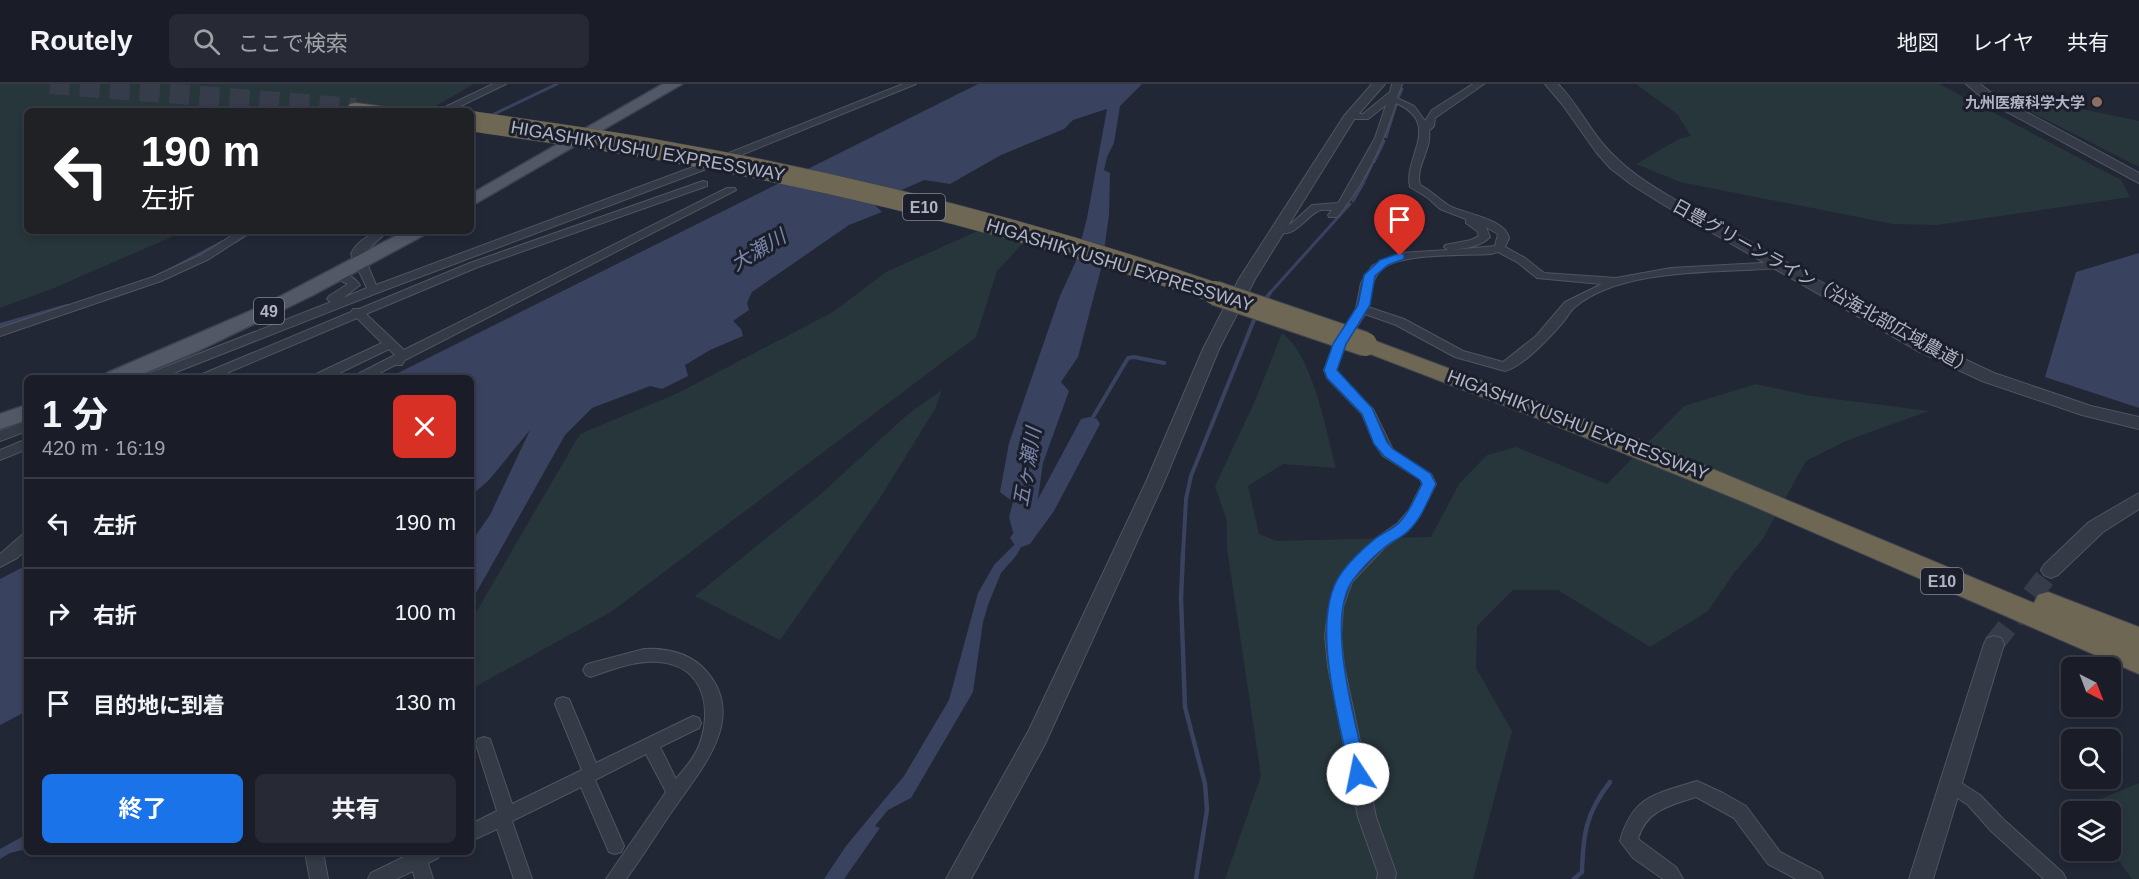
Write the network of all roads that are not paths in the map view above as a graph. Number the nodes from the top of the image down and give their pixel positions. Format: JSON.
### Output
{"nodes":[{"id":1,"x":501,"y":84,"type":"edge"},
{"id":2,"x":674,"y":84,"type":"edge"},
{"id":3,"x":911,"y":84,"type":"edge"},
{"id":4,"x":1479,"y":84,"type":"edge"},
{"id":5,"x":1551,"y":84,"type":"edge"},
{"id":6,"x":1972,"y":84,"type":"edge"},
{"id":7,"x":1391,"y":90,"type":"edge"},
{"id":8,"x":449,"y":108,"type":"edge"},
{"id":9,"x":474,"y":121,"type":"edge"},
{"id":10,"x":1425,"y":129,"type":"junction"},
{"id":11,"x":2139,"y":179,"type":"edge"},
{"id":12,"x":703,"y":184,"type":"dead end"},
{"id":13,"x":731,"y":190,"type":"dead end"},
{"id":14,"x":474,"y":199,"type":"edge"},
{"id":15,"x":1341,"y":206,"type":"junction"},
{"id":16,"x":1444,"y":207,"type":"junction"},
{"id":17,"x":1333,"y":215,"type":"dead end"},
{"id":18,"x":1279,"y":230,"type":"junction"},
{"id":19,"x":242,"y":234,"type":"edge"},
{"id":20,"x":379,"y":234,"type":"edge"},
{"id":21,"x":413,"y":234,"type":"edge"},
{"id":22,"x":1499,"y":248,"type":"junction"},
{"id":23,"x":1412,"y":255,"type":"junction"},
{"id":24,"x":360,"y":264,"type":"junction"},
{"id":25,"x":1779,"y":265,"type":"junction"},
{"id":26,"x":339,"y":276,"type":"junction"},
{"id":27,"x":1614,"y":281,"type":"junction"},
{"id":28,"x":373,"y":290,"type":"junction"},
{"id":29,"x":1362,"y":309,"type":"junction"},
{"id":30,"x":357,"y":312,"type":"junction"},
{"id":31,"x":302,"y":318,"type":"junction"},
{"id":32,"x":0,"y":332,"type":"edge"},
{"id":33,"x":390,"y":344,"type":"junction"},
{"id":34,"x":401,"y":358,"type":"junction"},
{"id":35,"x":121,"y":375,"type":"edge"},
{"id":36,"x":157,"y":375,"type":"edge"},
{"id":37,"x":211,"y":375,"type":"edge"},
{"id":38,"x":324,"y":375,"type":"edge"},
{"id":39,"x":366,"y":375,"type":"edge"},
{"id":40,"x":378,"y":375,"type":"edge"},
{"id":41,"x":24,"y":413,"type":"edge"},
{"id":42,"x":0,"y":422,"type":"edge"},
{"id":43,"x":2139,"y":423,"type":"edge"},
{"id":44,"x":24,"y":427,"type":"edge"},
{"id":45,"x":0,"y":436,"type":"edge"},
{"id":46,"x":24,"y":445,"type":"edge"},
{"id":47,"x":1636,"y":446,"type":"junction"},
{"id":48,"x":0,"y":455,"type":"edge"},
{"id":49,"x":1745,"y":492,"type":"junction"},
{"id":50,"x":2139,"y":500,"type":"edge"},
{"id":51,"x":1832,"y":532,"type":"junction"},
{"id":52,"x":24,"y":542,"type":"edge"},
{"id":53,"x":0,"y":561,"type":"edge"},
{"id":54,"x":2051,"y":570,"type":"tunnel mouth"},
{"id":55,"x":2139,"y":639,"type":"edge"},
{"id":56,"x":1994,"y":644,"type":"tunnel mouth"},
{"id":57,"x":2139,"y":662,"type":"edge"},
{"id":58,"x":591,"y":670,"type":"dead end"},
{"id":59,"x":2139,"y":671,"type":"edge"},
{"id":60,"x":2139,"y":678,"type":"edge"},
{"id":61,"x":563,"y":704,"type":"dead end"},
{"id":62,"x":693,"y":723,"type":"dead end"},
{"id":63,"x":484,"y":744,"type":"dead end"},
{"id":64,"x":650,"y":745,"type":"junction"},
{"id":65,"x":589,"y":775,"type":"junction"},
{"id":66,"x":1949,"y":783,"type":"junction"},
{"id":67,"x":675,"y":793,"type":"junction"},
{"id":68,"x":505,"y":816,"type":"junction"},
{"id":69,"x":474,"y":832,"type":"edge"},
{"id":70,"x":615,"y":846,"type":"dead end"},
{"id":71,"x":315,"y":855,"type":"edge"},
{"id":72,"x":420,"y":855,"type":"edge"},
{"id":73,"x":422,"y":855,"type":"edge"},
{"id":74,"x":319,"y":879,"type":"edge"},
{"id":75,"x":378,"y":879,"type":"edge"},
{"id":76,"x":424,"y":879,"type":"edge"},
{"id":77,"x":523,"y":879,"type":"edge"},
{"id":78,"x":615,"y":879,"type":"edge"},
{"id":79,"x":958,"y":879,"type":"edge"},
{"id":80,"x":1386,"y":879,"type":"edge"},
{"id":81,"x":1674,"y":879,"type":"edge"},
{"id":82,"x":1814,"y":879,"type":"edge"},
{"id":83,"x":1921,"y":879,"type":"edge"},
{"id":84,"x":2057,"y":879,"type":"edge"}],
"edges":[{"from":1,"to":8,"type":"street"},
{"from":2,"to":14,"type":"main road"},
{"from":3,"to":28,"type":"street"},
{"from":4,"to":10,"type":"street"},
{"from":5,"to":25,"type":"street","name":"日豊グリーンライン（沿海北部広域農道）"},
{"from":6,"to":11,"type":"street"},
{"from":7,"to":10,"type":"street"},
{"from":7,"to":15,"type":"street"},
{"from":7,"to":18,"type":"street"},
{"from":9,"to":47,"type":"highway","name":"HIGASHIKYUSHU EXPRESSWAY","number":"E10","bridge":true},
{"from":10,"to":16,"type":"street"},
{"from":12,"to":30,"type":"street"},
{"from":13,"to":34,"type":"street"},
{"from":15,"to":17,"type":"street"},
{"from":15,"to":18,"type":"street"},
{"from":16,"to":22,"type":"street"},
{"from":16,"to":23,"type":"street"},
{"from":18,"to":79,"type":"street"},
{"from":19,"to":32,"type":"street"},
{"from":20,"to":24,"type":"street"},
{"from":21,"to":24,"type":"main road","number":"49"},
{"from":22,"to":23,"type":"street"},
{"from":22,"to":27,"type":"street"},
{"from":23,"to":29,"type":"street"},
{"from":24,"to":26,"type":"main road","number":"49"},
{"from":24,"to":28,"type":"street"},
{"from":25,"to":27,"type":"street"},
{"from":25,"to":43,"type":"street","name":"日豊グリーンライン（沿海北部広域農道）"},
{"from":26,"to":31,"type":"street"},
{"from":26,"to":35,"type":"main road","number":"49"},
{"from":27,"to":29,"type":"street"},
{"from":28,"to":31,"type":"street"},
{"from":29,"to":80,"type":"street"},
{"from":30,"to":33,"type":"street"},
{"from":30,"to":37,"type":"street"},
{"from":31,"to":36,"type":"street"},
{"from":33,"to":34,"type":"street"},
{"from":33,"to":38,"type":"street"},
{"from":34,"to":39,"type":"street"},
{"from":34,"to":40,"type":"street"},
{"from":41,"to":42,"type":"main road"},
{"from":44,"to":45,"type":"street"},
{"from":46,"to":48,"type":"street"},
{"from":47,"to":49,"type":"highway","name":"HIGASHIKYUSHU EXPRESSWAY","number":"E10"},
{"from":47,"to":55,"type":"highway"},
{"from":49,"to":51,"type":"highway","name":"HIGASHIKYUSHU EXPRESSWAY","number":"E10"},
{"from":49,"to":57,"type":"highway","name":"HIGASHIKYUSHU EXPRESSWAY","number":"E10"},
{"from":50,"to":54,"type":"street"},
{"from":51,"to":59,"type":"highway","name":"HIGASHIKYUSHU EXPRESSWAY","number":"E10"},
{"from":51,"to":60,"type":"highway"},
{"from":52,"to":53,"type":"street"},
{"from":56,"to":66,"type":"street"},
{"from":58,"to":67,"type":"street"},
{"from":61,"to":65,"type":"street"},
{"from":62,"to":64,"type":"street"},
{"from":63,"to":68,"type":"street"},
{"from":64,"to":65,"type":"street"},
{"from":64,"to":67,"type":"street"},
{"from":65,"to":68,"type":"street"},
{"from":65,"to":70,"type":"street"},
{"from":66,"to":83,"type":"street"},
{"from":66,"to":84,"type":"street"},
{"from":67,"to":78,"type":"street"},
{"from":68,"to":69,"type":"street"},
{"from":68,"to":77,"type":"street"},
{"from":71,"to":74,"type":"street"},
{"from":72,"to":75,"type":"street"},
{"from":73,"to":76,"type":"street"},
{"from":81,"to":82,"type":"street"}]}
